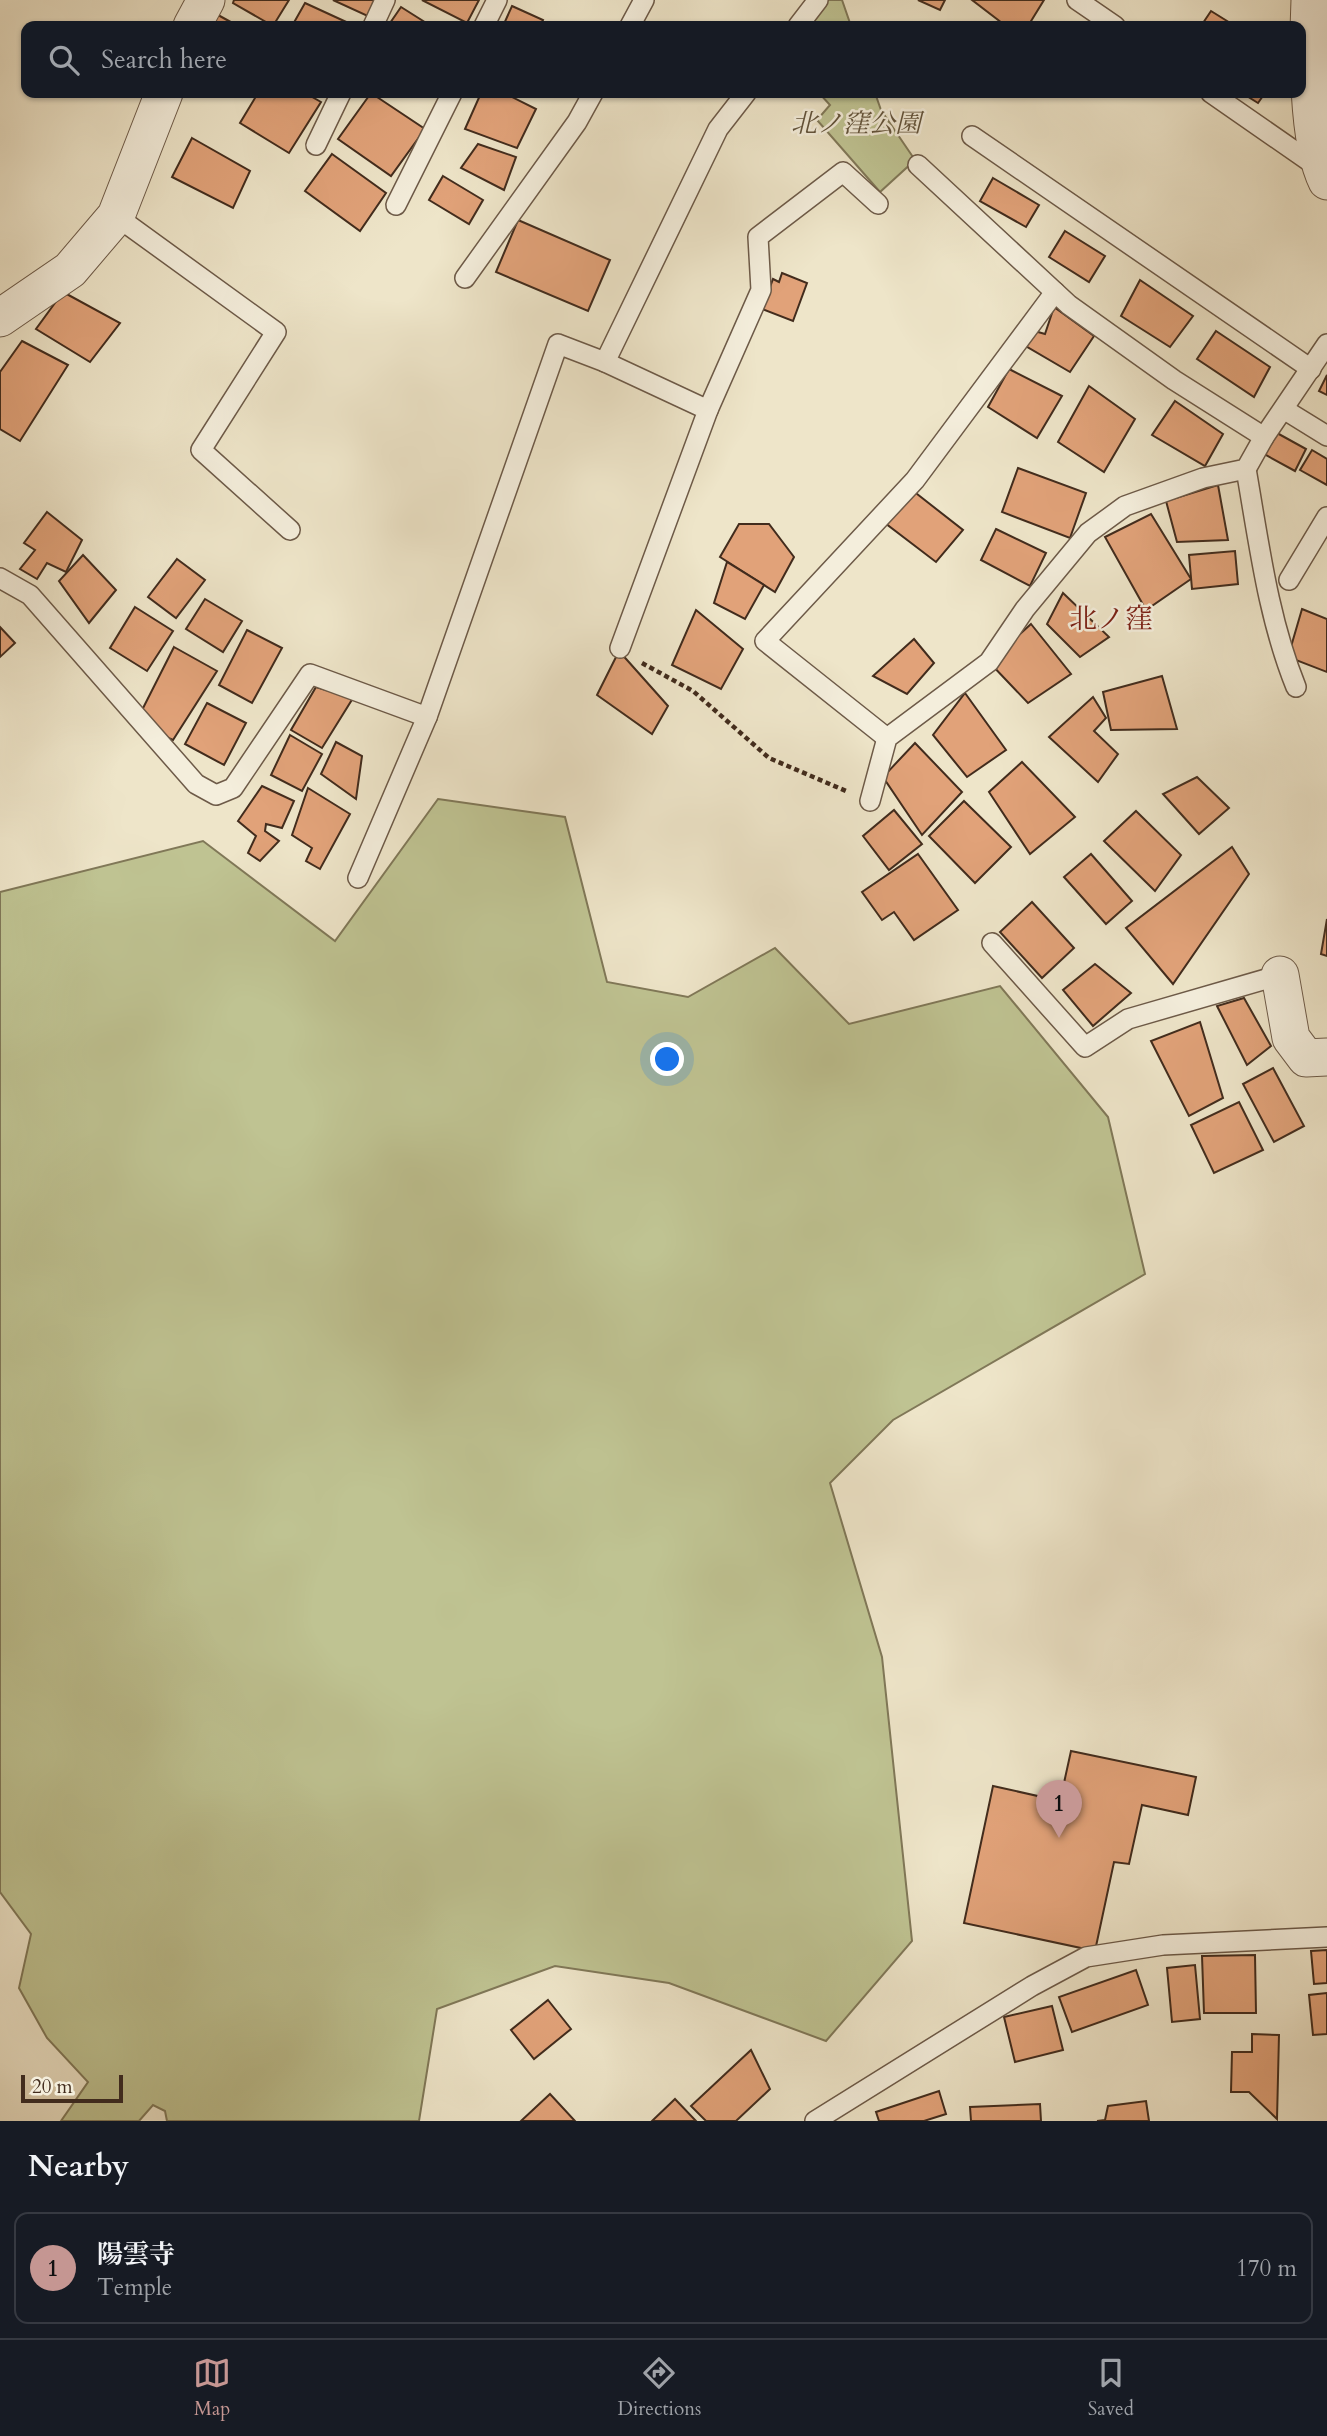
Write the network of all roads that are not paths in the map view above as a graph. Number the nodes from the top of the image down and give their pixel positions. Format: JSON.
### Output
{"nodes":[{"id":1,"x":206,"y":0,"type":"edge"},
{"id":2,"x":385,"y":0,"type":"edge"},
{"id":3,"x":497,"y":0,"type":"edge"},
{"id":4,"x":644,"y":0,"type":"edge"},
{"id":5,"x":818,"y":0,"type":"edge"},
{"id":6,"x":1077,"y":0,"type":"edge"},
{"id":7,"x":1310,"y":0,"type":"edge"},
{"id":8,"x":195,"y":21,"type":"edge"},
{"id":9,"x":375,"y":21,"type":"edge"},
{"id":10,"x":486,"y":21,"type":"edge"},
{"id":11,"x":633,"y":21,"type":"edge"},
{"id":12,"x":802,"y":21,"type":"edge"},
{"id":13,"x":1108,"y":21,"type":"edge"},
{"id":14,"x":162,"y":98,"type":"edge"},
{"id":15,"x":339,"y":98,"type":"edge"},
{"id":16,"x":450,"y":98,"type":"edge"},
{"id":17,"x":590,"y":98,"type":"edge"},
{"id":18,"x":742,"y":98,"type":"edge"},
{"id":19,"x":1218,"y":98,"type":"edge"},
{"id":20,"x":972,"y":136,"type":"dead end"},
{"id":21,"x":316,"y":145,"type":"dead end"},
{"id":22,"x":918,"y":165,"type":"dead end"},
{"id":23,"x":1324,"y":175,"type":"edge"},
{"id":24,"x":878,"y":204,"type":"dead end"},
{"id":25,"x":396,"y":205,"type":"dead end"},
{"id":26,"x":116,"y":216,"type":"junction"},
{"id":27,"x":465,"y":278,"type":"dead end"},
{"id":28,"x":1055,"y":292,"type":"junction"},
{"id":29,"x":0,"y":318,"type":"edge"},
{"id":30,"x":1327,"y":344,"type":"edge"},
{"id":31,"x":605,"y":362,"type":"junction"},
{"id":32,"x":1311,"y":369,"type":"junction"},
{"id":33,"x":708,"y":410,"type":"junction"},
{"id":34,"x":1284,"y":410,"type":"junction"},
{"id":35,"x":1327,"y":436,"type":"edge"},
{"id":36,"x":1264,"y":437,"type":"junction"},
{"id":37,"x":1246,"y":469,"type":"junction"},
{"id":38,"x":1327,"y":517,"type":"edge"},
{"id":39,"x":290,"y":530,"type":"dead end"},
{"id":40,"x":0,"y":578,"type":"edge"},
{"id":41,"x":1289,"y":580,"type":"dead end"},
{"id":42,"x":620,"y":648,"type":"road end"},
{"id":43,"x":1296,"y":687,"type":"dead end"},
{"id":44,"x":426,"y":717,"type":"junction"},
{"id":45,"x":887,"y":738,"type":"junction"},
{"id":46,"x":870,"y":801,"type":"road end"},
{"id":47,"x":358,"y":878,"type":"dead end"},
{"id":48,"x":992,"y":943,"type":"dead end"},
{"id":49,"x":1280,"y":975,"type":"joint"},
{"id":50,"x":1327,"y":1057,"type":"edge"},
{"id":51,"x":1327,"y":1937,"type":"edge"},
{"id":52,"x":815,"y":2121,"type":"edge"}],
"edges":[{"from":1,"to":8,"type":"street"},
{"from":2,"to":9,"type":"lane"},
{"from":3,"to":10,"type":"lane"},
{"from":4,"to":11,"type":"lane"},
{"from":5,"to":12,"type":"lane"},
{"from":6,"to":13,"type":"lane"},
{"from":7,"to":23,"type":"street"},
{"from":14,"to":26,"type":"street"},
{"from":15,"to":21,"type":"lane"},
{"from":16,"to":25,"type":"lane"},
{"from":17,"to":27,"type":"lane"},
{"from":18,"to":31,"type":"lane"},
{"from":19,"to":23,"type":"lane"},
{"from":20,"to":32,"type":"lane"},
{"from":22,"to":28,"type":"lane"},
{"from":24,"to":33,"type":"lane"},
{"from":26,"to":29,"type":"street"},
{"from":26,"to":39,"type":"lane"},
{"from":28,"to":36,"type":"lane"},
{"from":28,"to":45,"type":"lane"},
{"from":30,"to":32,"type":"lane"},
{"from":31,"to":33,"type":"lane"},
{"from":31,"to":44,"type":"lane"},
{"from":32,"to":34,"type":"lane"},
{"from":33,"to":42,"type":"lane"},
{"from":34,"to":35,"type":"lane"},
{"from":34,"to":36,"type":"lane"},
{"from":36,"to":37,"type":"lane"},
{"from":37,"to":43,"type":"lane"},
{"from":37,"to":45,"type":"lane"},
{"from":38,"to":41,"type":"lane"},
{"from":40,"to":44,"type":"lane"},
{"from":44,"to":47,"type":"lane"},
{"from":45,"to":46,"type":"lane"},
{"from":48,"to":49,"type":"lane"},
{"from":49,"to":50,"type":"street"},
{"from":51,"to":52,"type":"lane"}]}
